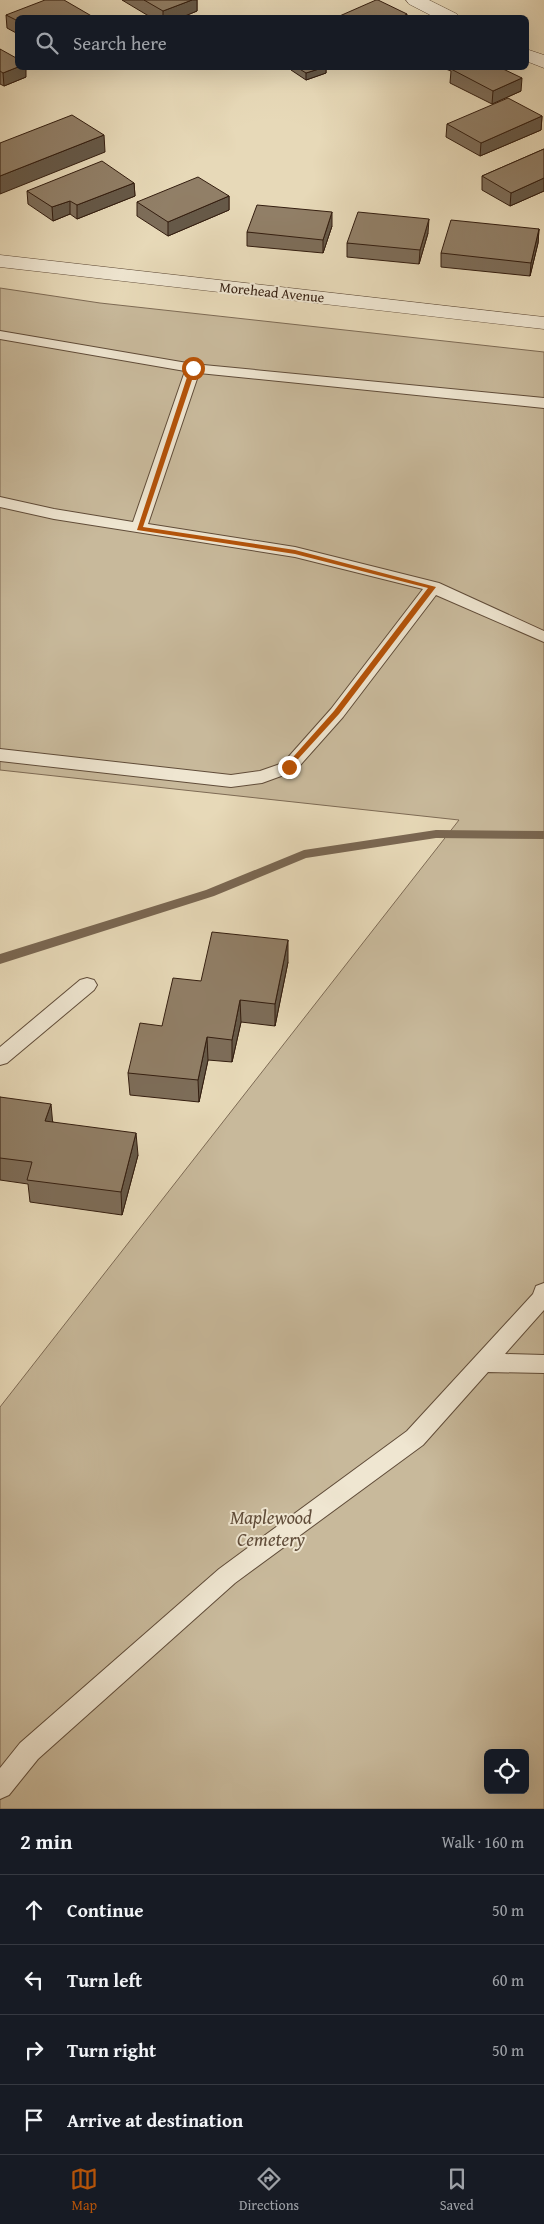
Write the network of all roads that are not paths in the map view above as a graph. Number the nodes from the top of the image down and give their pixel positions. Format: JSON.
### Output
{"nodes":[{"id":1,"x":415,"y":0,"type":"edge"},
{"id":2,"x":445,"y":15,"type":"edge"},
{"id":3,"x":529,"y":55,"type":"edge"},
{"id":4,"x":544,"y":62,"type":"edge"},
{"id":5,"x":0,"y":261,"type":"edge"},
{"id":6,"x":544,"y":323,"type":"edge"},
{"id":7,"x":0,"y":335,"type":"edge"},
{"id":8,"x":193,"y":368,"type":"junction"},
{"id":9,"x":544,"y":403,"type":"edge"},
{"id":10,"x":0,"y":502,"type":"edge"},
{"id":11,"x":139,"y":528,"type":"junction"},
{"id":12,"x":433,"y":587,"type":"junction"},
{"id":13,"x":544,"y":637,"type":"edge"},
{"id":14,"x":0,"y":755,"type":"edge"},
{"id":15,"x":87,"y":985,"type":"dead end"},
{"id":16,"x":0,"y":1058,"type":"edge"},
{"id":17,"x":544,"y":1292,"type":"edge"},
{"id":18,"x":484,"y":1363,"type":"junction"},
{"id":19,"x":544,"y":1364,"type":"edge"},
{"id":20,"x":0,"y":1787,"type":"edge"}],
"edges":[{"from":1,"to":2,"type":"street"},
{"from":3,"to":4,"type":"street"},
{"from":5,"to":6,"type":"street","name":"Morehead Avenue"},
{"from":7,"to":8,"type":"lane"},
{"from":8,"to":9,"type":"lane"},
{"from":8,"to":11,"type":"lane"},
{"from":10,"to":11,"type":"lane"},
{"from":11,"to":12,"type":"lane"},
{"from":12,"to":13,"type":"lane"},
{"from":12,"to":14,"type":"lane"},
{"from":15,"to":16,"type":"lane"},
{"from":17,"to":18,"type":"lane"},
{"from":18,"to":19,"type":"lane"},
{"from":18,"to":20,"type":"lane"}]}
